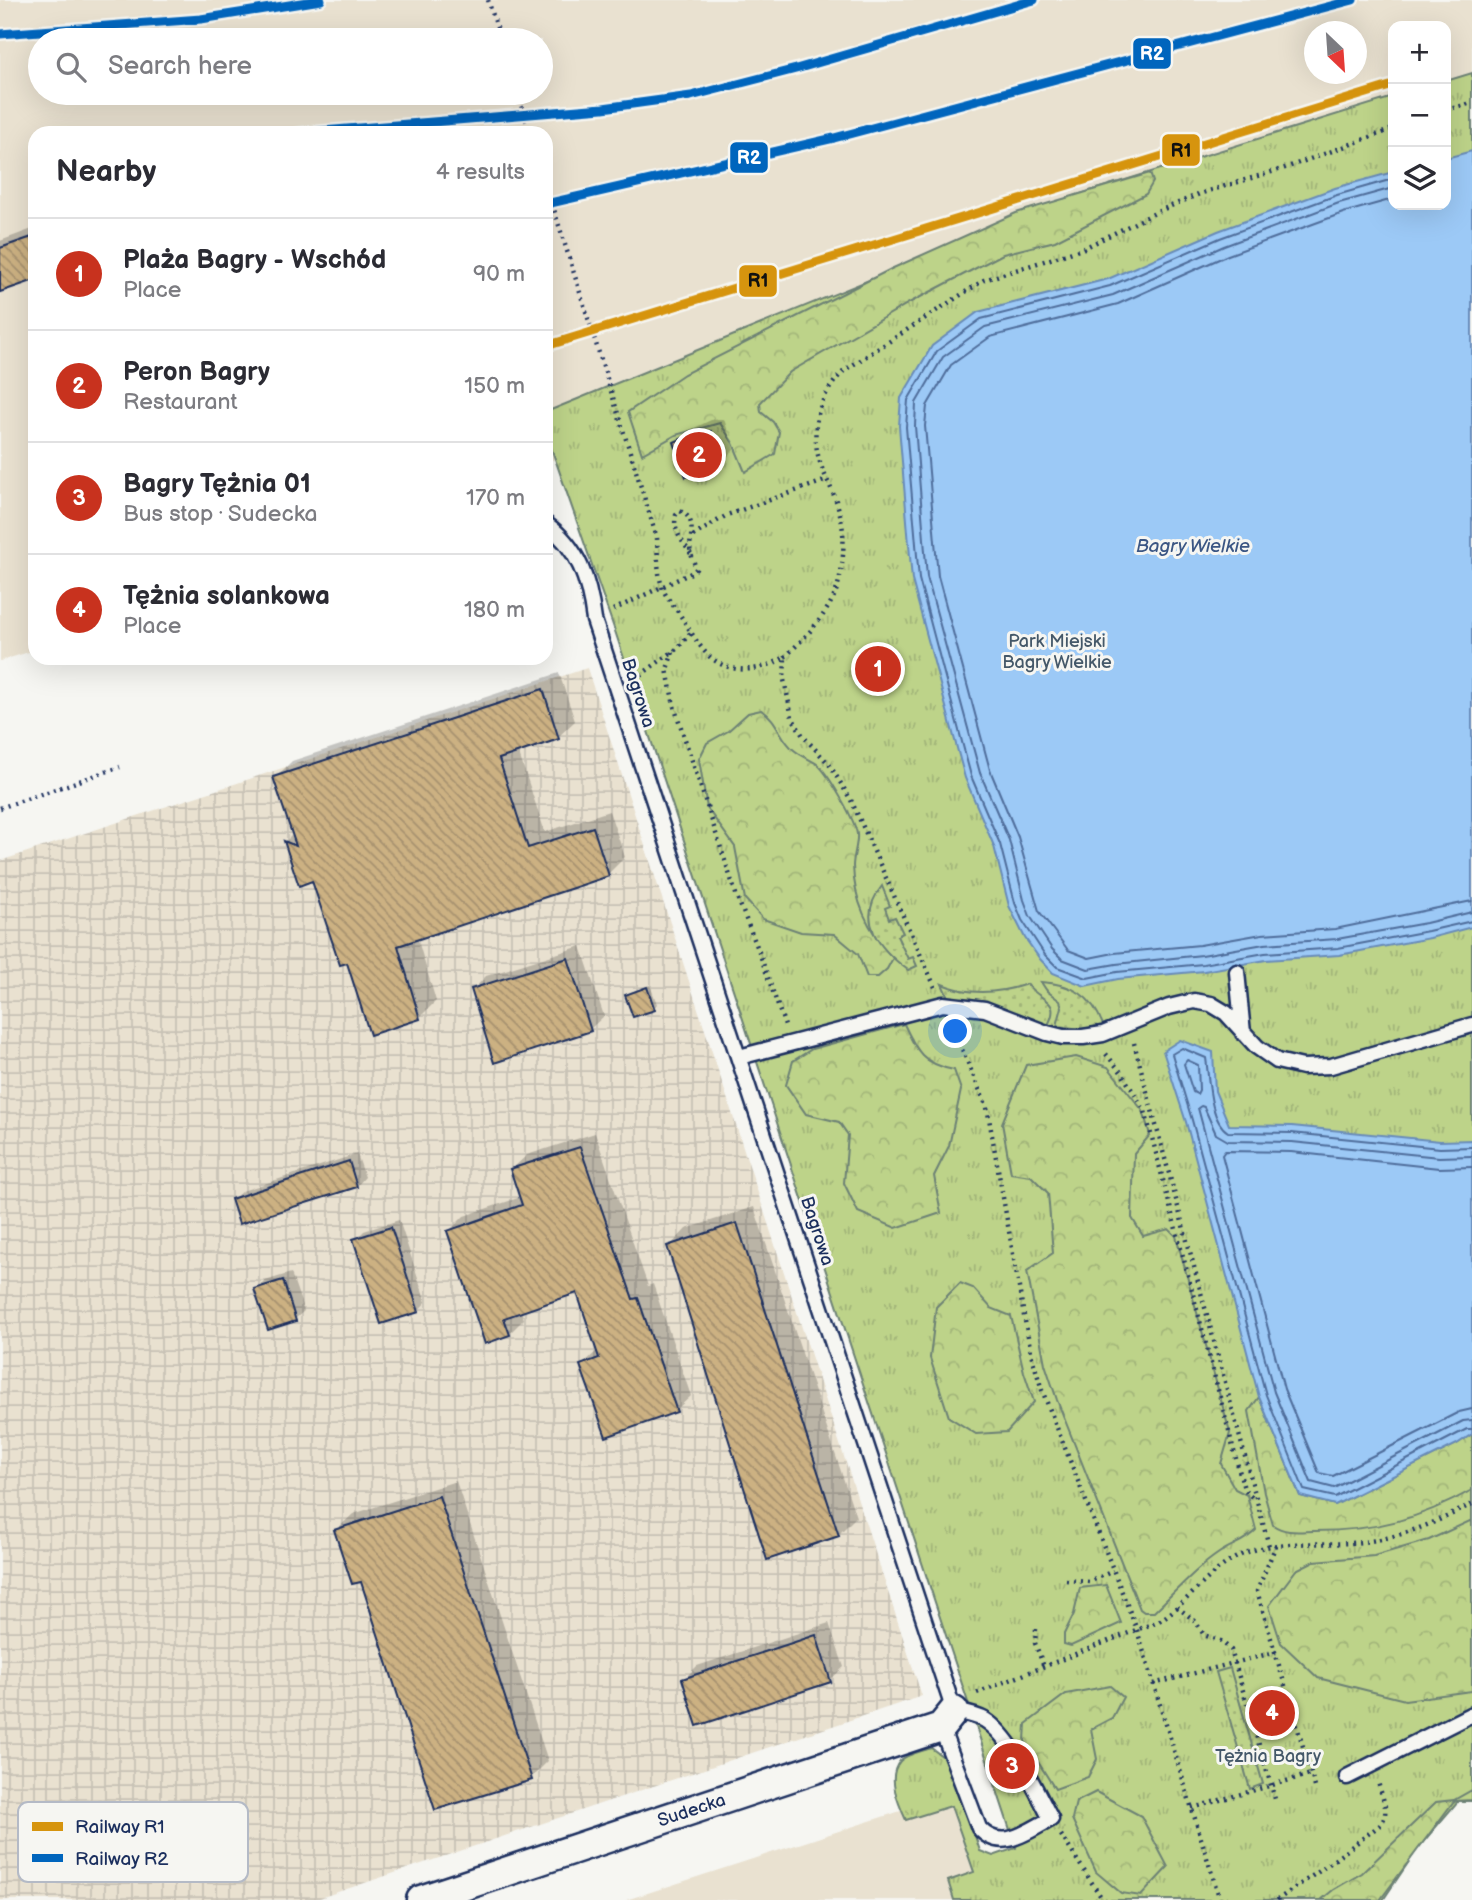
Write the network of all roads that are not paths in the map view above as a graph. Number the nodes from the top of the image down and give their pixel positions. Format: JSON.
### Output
{"nodes":[{"id":1,"x":553,"y":531,"type":"edge"},
{"id":2,"x":1237,"y":972,"type":"dead end"},
{"id":3,"x":1472,"y":1025,"type":"edge"},
{"id":4,"x":1243,"y":1033,"type":"junction"},
{"id":5,"x":739,"y":1057,"type":"junction"},
{"id":6,"x":1472,"y":1714,"type":"edge"},
{"id":7,"x":948,"y":1719,"type":"junction"},
{"id":8,"x":1347,"y":1777,"type":"dead end"},
{"id":9,"x":421,"y":1900,"type":"edge"}],
"edges":[{"from":1,"to":5,"type":"lane","name":"Bagrowa"},
{"from":2,"to":4,"type":"lane"},
{"from":3,"to":4,"type":"lane"},
{"from":4,"to":5,"type":"lane"},
{"from":5,"to":7,"type":"lane","name":"Bagrowa"},
{"from":6,"to":8,"type":"lane"},
{"from":7,"to":7,"type":"lane","name":"Bagrowa"},
{"from":7,"to":9,"type":"street","name":"Sudecka"}]}
